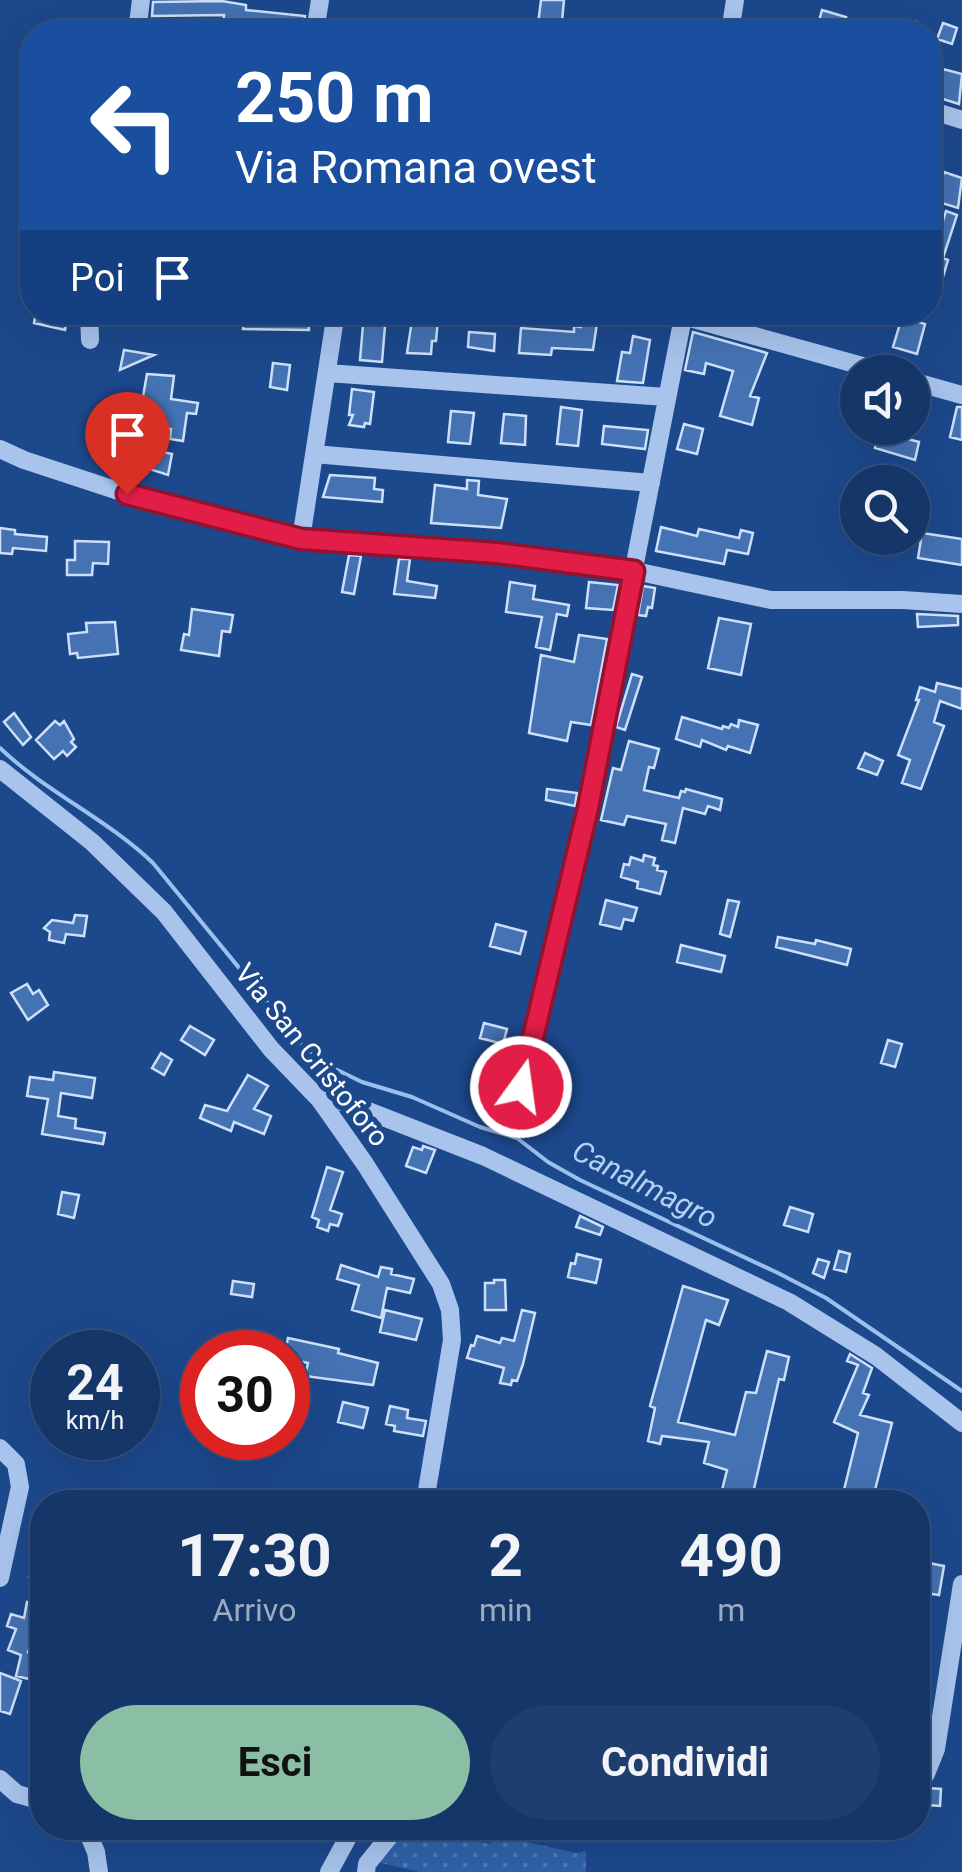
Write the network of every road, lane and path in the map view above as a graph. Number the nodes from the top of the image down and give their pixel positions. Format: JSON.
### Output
{"nodes":[{"id":1,"x":89,"y":325,"type":"edge"},
{"id":2,"x":334,"y":325,"type":"edge"},
{"id":3,"x":682,"y":325,"type":"edge"},
{"id":4,"x":722,"y":325,"type":"edge"},
{"id":5,"x":90,"y":340,"type":"dead end"},
{"id":6,"x":840,"y":359,"type":"edge"},
{"id":7,"x":326,"y":373,"type":"junction"},
{"id":8,"x":930,"y":385,"type":"edge"},
{"id":9,"x":962,"y":395,"type":"edge"},
{"id":10,"x":666,"y":397,"type":"junction"},
{"id":11,"x":0,"y":449,"type":"edge"},
{"id":12,"x":314,"y":454,"type":"junction"},
{"id":13,"x":652,"y":483,"type":"junction"},
{"id":14,"x":301,"y":539,"type":"junction"},
{"id":15,"x":634,"y":571,"type":"junction"},
{"id":16,"x":962,"y":604,"type":"edge"},
{"id":17,"x":0,"y":769,"type":"edge"},
{"id":18,"x":521,"y":1087,"type":"dead end"},
{"id":19,"x":320,"y":1100,"type":"junction"},
{"id":20,"x":962,"y":1424,"type":"edge"},
{"id":21,"x":0,"y":1448,"type":"edge"},
{"id":22,"x":427,"y":1490,"type":"edge"},
{"id":23,"x":0,"y":1578,"type":"edge"},
{"id":24,"x":962,"y":1584,"type":"edge"},
{"id":25,"x":930,"y":1764,"type":"edge"},
{"id":26,"x":0,"y":1779,"type":"edge"},
{"id":27,"x":30,"y":1798,"type":"edge"},
{"id":28,"x":91,"y":1840,"type":"edge"},
{"id":29,"x":347,"y":1840,"type":"edge"},
{"id":30,"x":386,"y":1840,"type":"edge"},
{"id":31,"x":100,"y":1872,"type":"edge"},
{"id":32,"x":329,"y":1872,"type":"edge"},
{"id":33,"x":366,"y":1872,"type":"edge"}],
"edges":[{"from":1,"to":5,"type":"street"},
{"from":2,"to":7,"type":"street"},
{"from":3,"to":10,"type":"street"},
{"from":4,"to":6,"type":"street"},
{"from":7,"to":10,"type":"street"},
{"from":7,"to":12,"type":"street"},
{"from":8,"to":9,"type":"street"},
{"from":10,"to":13,"type":"street"},
{"from":11,"to":14,"type":"street"},
{"from":12,"to":13,"type":"street"},
{"from":12,"to":14,"type":"street"},
{"from":13,"to":15,"type":"street"},
{"from":14,"to":15,"type":"street"},
{"from":15,"to":16,"type":"street"},
{"from":15,"to":18,"type":"street"},
{"from":17,"to":19,"type":"street","name":"Via San Cristoforo"},
{"from":19,"to":20,"type":"street"},
{"from":19,"to":22,"type":"street","name":"Via San Cristoforo"},
{"from":21,"to":23,"type":"street"},
{"from":24,"to":25,"type":"street"},
{"from":26,"to":27,"type":"street"},
{"from":28,"to":31,"type":"street"},
{"from":29,"to":32,"type":"street"},
{"from":30,"to":33,"type":"street"}]}
